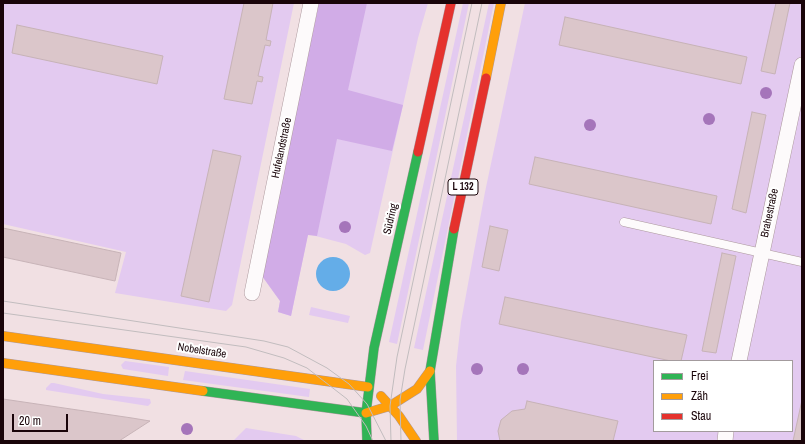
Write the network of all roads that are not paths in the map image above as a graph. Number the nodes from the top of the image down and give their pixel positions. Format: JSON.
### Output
{"nodes":[{"id":1,"x":311,"y":3,"type":"edge"},
{"id":2,"x":451,"y":3,"type":"edge"},
{"id":3,"x":502,"y":3,"type":"edge"},
{"id":4,"x":802,"y":65,"type":"edge"},
{"id":5,"x":624,"y":222,"type":"dead end"},
{"id":6,"x":762,"y":252,"type":"junction"},
{"id":7,"x":802,"y":262,"type":"edge"},
{"id":8,"x":252,"y":293,"type":"dead end"},
{"id":9,"x":3,"y":336,"type":"edge"},
{"id":10,"x":739,"y":360,"type":"edge"},
{"id":11,"x":3,"y":363,"type":"edge"},
{"id":12,"x":430,"y":371,"type":"junction"},
{"id":13,"x":368,"y":387,"type":"junction"},
{"id":14,"x":390,"y":406,"type":"junction"},
{"id":15,"x":366,"y":413,"type":"junction"},
{"id":16,"x":367,"y":441,"type":"edge"},
{"id":17,"x":416,"y":441,"type":"edge"},
{"id":18,"x":434,"y":441,"type":"edge"}],
"edges":[{"from":1,"to":8,"type":"street","name":"Hufelandstraße"},
{"from":2,"to":13,"type":"main road","name":"Südring"},
{"from":3,"to":12,"type":"main road","number":"L 132"},
{"from":4,"to":6,"type":"street","name":"Brahestraße"},
{"from":5,"to":6,"type":"lane"},
{"from":6,"to":7,"type":"lane"},
{"from":6,"to":10,"type":"street","name":"Brahestraße"},
{"from":9,"to":13,"type":"main road","name":"Nobelstraße"},
{"from":11,"to":15,"type":"main road","number":"L 132"},
{"from":12,"to":14,"type":"main road","number":"L 132"},
{"from":12,"to":18,"type":"main road","number":"L 132"},
{"from":13,"to":14,"type":"main road","name":"Nobelstraße"},
{"from":13,"to":15,"type":"main road","name":"Südring"},
{"from":14,"to":15,"type":"main road","number":"L 132"},
{"from":14,"to":17,"type":"main road","name":"Nobelstraße"},
{"from":15,"to":16,"type":"main road","name":"Südring"}]}
